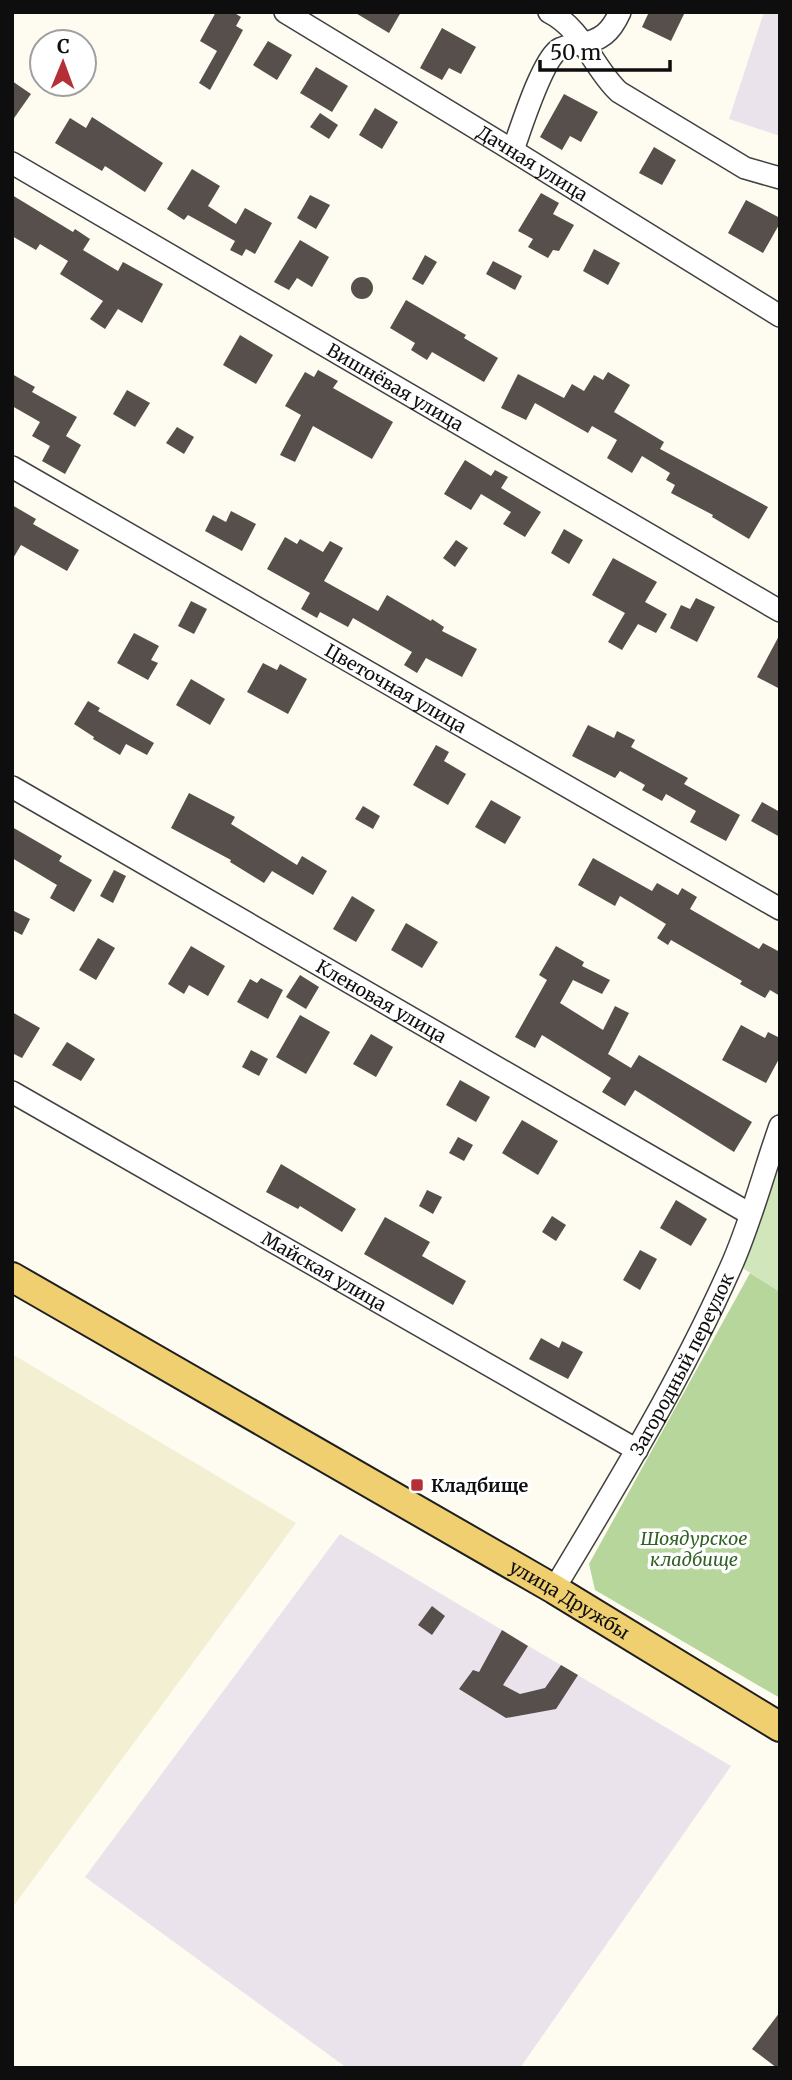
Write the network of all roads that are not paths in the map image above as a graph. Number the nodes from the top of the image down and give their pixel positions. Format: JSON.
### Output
{"nodes":[{"id":1,"x":285,"y":12,"type":"edge"},
{"id":2,"x":549,"y":12,"type":"edge"},
{"id":3,"x":620,"y":12,"type":"edge"},
{"id":4,"x":585,"y":43,"type":"junction"},
{"id":5,"x":513,"y":150,"type":"junction"},
{"id":6,"x":12,"y":163,"type":"edge"},
{"id":7,"x":780,"y":178,"type":"edge"},
{"id":8,"x":780,"y":316,"type":"edge"},
{"id":9,"x":12,"y":467,"type":"edge"},
{"id":10,"x":780,"y":611,"type":"edge"},
{"id":11,"x":12,"y":787,"type":"edge"},
{"id":12,"x":780,"y":909,"type":"edge"},
{"id":13,"x":12,"y":1092,"type":"edge"},
{"id":14,"x":780,"y":1126,"type":"edge"},
{"id":15,"x":774,"y":1162,"type":"edge"},
{"id":16,"x":750,"y":1214,"type":"junction"},
{"id":17,"x":12,"y":1276,"type":"edge"},
{"id":18,"x":637,"y":1450,"type":"junction"},
{"id":19,"x":554,"y":1589,"type":"junction"},
{"id":20,"x":780,"y":1727,"type":"edge"}],
"edges":[{"from":1,"to":5,"type":"street","name":"Дачная улица"},
{"from":2,"to":4,"type":"street"},
{"from":3,"to":4,"type":"street"},
{"from":4,"to":5,"type":"street"},
{"from":4,"to":7,"type":"street"},
{"from":5,"to":8,"type":"street","name":"Дачная улица"},
{"from":6,"to":10,"type":"street","name":"Вишнёвая улица"},
{"from":9,"to":12,"type":"street","name":"Цветочная улица"},
{"from":11,"to":16,"type":"street","name":"Кленовая улица"},
{"from":13,"to":18,"type":"street","name":"Майская улица"},
{"from":14,"to":15,"type":"street","name":"Загородный переулок"},
{"from":15,"to":16,"type":"street","name":"Загородный переулок"},
{"from":16,"to":18,"type":"street","name":"Загородный переулок"},
{"from":17,"to":19,"type":"main road","name":"улица Дружбы"},
{"from":18,"to":19,"type":"street","name":"Загородный переулок"},
{"from":19,"to":20,"type":"main road","name":"улица Дружбы"}]}
